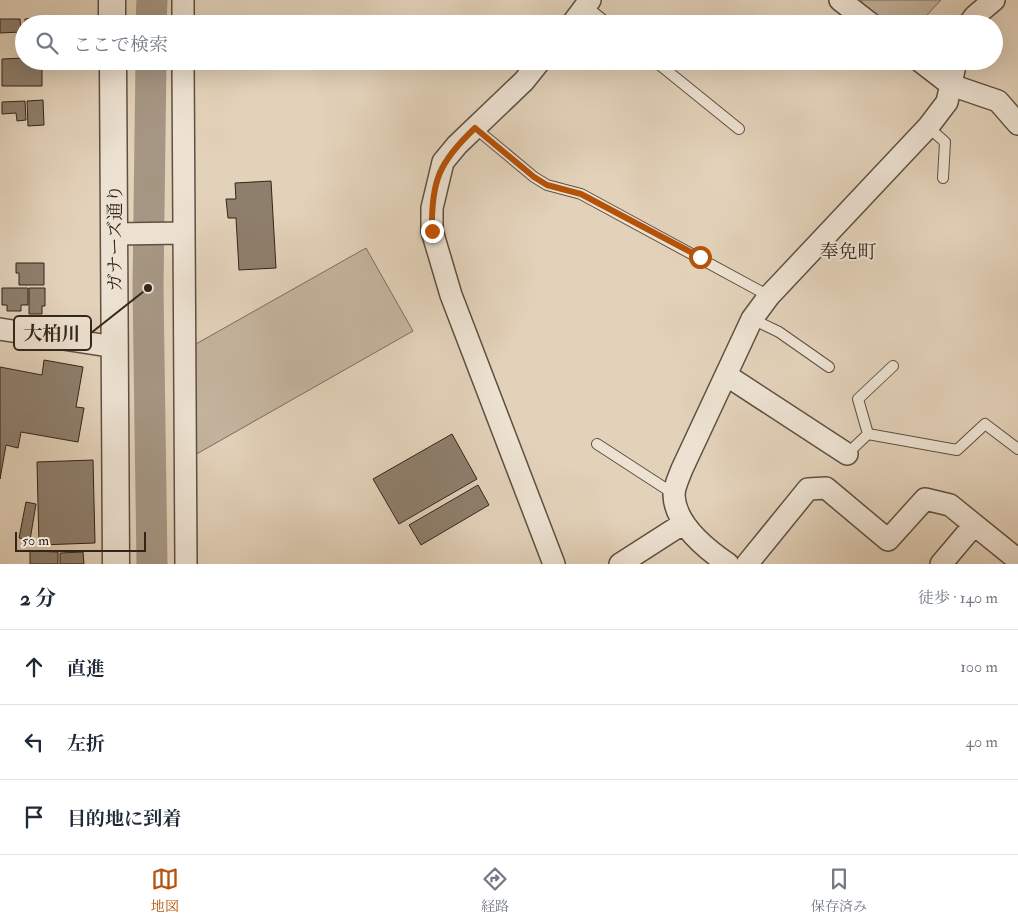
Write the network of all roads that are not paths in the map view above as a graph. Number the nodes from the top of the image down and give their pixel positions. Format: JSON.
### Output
{"nodes":[{"id":1,"x":112,"y":0,"type":"edge"},
{"id":2,"x":182,"y":0,"type":"edge"},
{"id":3,"x":840,"y":0,"type":"edge"},
{"id":4,"x":994,"y":0,"type":"edge"},
{"id":5,"x":588,"y":3,"type":"edge"},
{"id":6,"x":112,"y":15,"type":"edge"},
{"id":7,"x":183,"y":15,"type":"edge"},
{"id":8,"x":579,"y":15,"type":"edge"},
{"id":9,"x":599,"y":15,"type":"edge"},
{"id":10,"x":859,"y":15,"type":"edge"},
{"id":11,"x":976,"y":15,"type":"edge"},
{"id":12,"x":113,"y":70,"type":"edge"},
{"id":13,"x":183,"y":70,"type":"edge"},
{"id":14,"x":533,"y":70,"type":"edge"},
{"id":15,"x":666,"y":70,"type":"edge"},
{"id":16,"x":932,"y":70,"type":"edge"},
{"id":17,"x":954,"y":70,"type":"edge"},
{"id":18,"x":951,"y":85,"type":"junction"},
{"id":19,"x":1018,"y":124,"type":"edge"},
{"id":20,"x":928,"y":127,"type":"junction"},
{"id":21,"x":475,"y":128,"type":"junction"},
{"id":22,"x":740,"y":129,"type":"dead end"},
{"id":23,"x":943,"y":178,"type":"dead end"},
{"id":24,"x":184,"y":233,"type":"junction"},
{"id":25,"x":115,"y":234,"type":"junction"},
{"id":26,"x":769,"y":296,"type":"junction"},
{"id":27,"x":752,"y":319,"type":"junction"},
{"id":28,"x":0,"y":328,"type":"edge"},
{"id":29,"x":115,"y":348,"type":"junction"},
{"id":30,"x":893,"y":366,"type":"dead end"},
{"id":31,"x":829,"y":367,"type":"dead end"},
{"id":32,"x":726,"y":375,"type":"junction"},
{"id":33,"x":868,"y":434,"type":"junction"},
{"id":34,"x":596,"y":444,"type":"dead end"},
{"id":35,"x":1018,"y":449,"type":"edge"},
{"id":36,"x":847,"y":454,"type":"joint"},
{"id":37,"x":674,"y":494,"type":"junction"},
{"id":38,"x":684,"y":522,"type":"junction"},
{"id":39,"x":974,"y":525,"type":"junction"},
{"id":40,"x":1018,"y":560,"type":"edge"},
{"id":41,"x":116,"y":564,"type":"edge"},
{"id":42,"x":186,"y":564,"type":"edge"},
{"id":43,"x":554,"y":564,"type":"edge"},
{"id":44,"x":620,"y":564,"type":"edge"},
{"id":45,"x":728,"y":564,"type":"edge"},
{"id":46,"x":748,"y":564,"type":"edge"},
{"id":47,"x":941,"y":564,"type":"edge"}],
"edges":[{"from":1,"to":6,"type":"street"},
{"from":2,"to":7,"type":"street"},
{"from":3,"to":10,"type":"street"},
{"from":4,"to":11,"type":"street"},
{"from":5,"to":8,"type":"street"},
{"from":5,"to":9,"type":"lane"},
{"from":12,"to":25,"type":"street","name":"ガナーズ通り"},
{"from":13,"to":24,"type":"street"},
{"from":14,"to":21,"type":"street"},
{"from":15,"to":22,"type":"lane"},
{"from":16,"to":18,"type":"street"},
{"from":17,"to":18,"type":"street"},
{"from":18,"to":19,"type":"street"},
{"from":18,"to":20,"type":"street"},
{"from":20,"to":23,"type":"lane"},
{"from":20,"to":26,"type":"street"},
{"from":21,"to":26,"type":"lane"},
{"from":21,"to":43,"type":"street"},
{"from":24,"to":25,"type":"street"},
{"from":24,"to":42,"type":"street"},
{"from":25,"to":29,"type":"street","name":"ガナーズ通り"},
{"from":26,"to":27,"type":"street"},
{"from":27,"to":31,"type":"lane"},
{"from":27,"to":32,"type":"street"},
{"from":28,"to":29,"type":"street"},
{"from":29,"to":41,"type":"street","name":"ガナーズ通り"},
{"from":30,"to":33,"type":"lane"},
{"from":32,"to":36,"type":"street"},
{"from":32,"to":37,"type":"street"},
{"from":33,"to":35,"type":"lane"},
{"from":33,"to":36,"type":"lane"},
{"from":34,"to":37,"type":"lane"},
{"from":37,"to":38,"type":"street"},
{"from":38,"to":44,"type":"street"},
{"from":38,"to":45,"type":"street"},
{"from":39,"to":40,"type":"street"},
{"from":39,"to":46,"type":"street"},
{"from":39,"to":47,"type":"street"}]}
